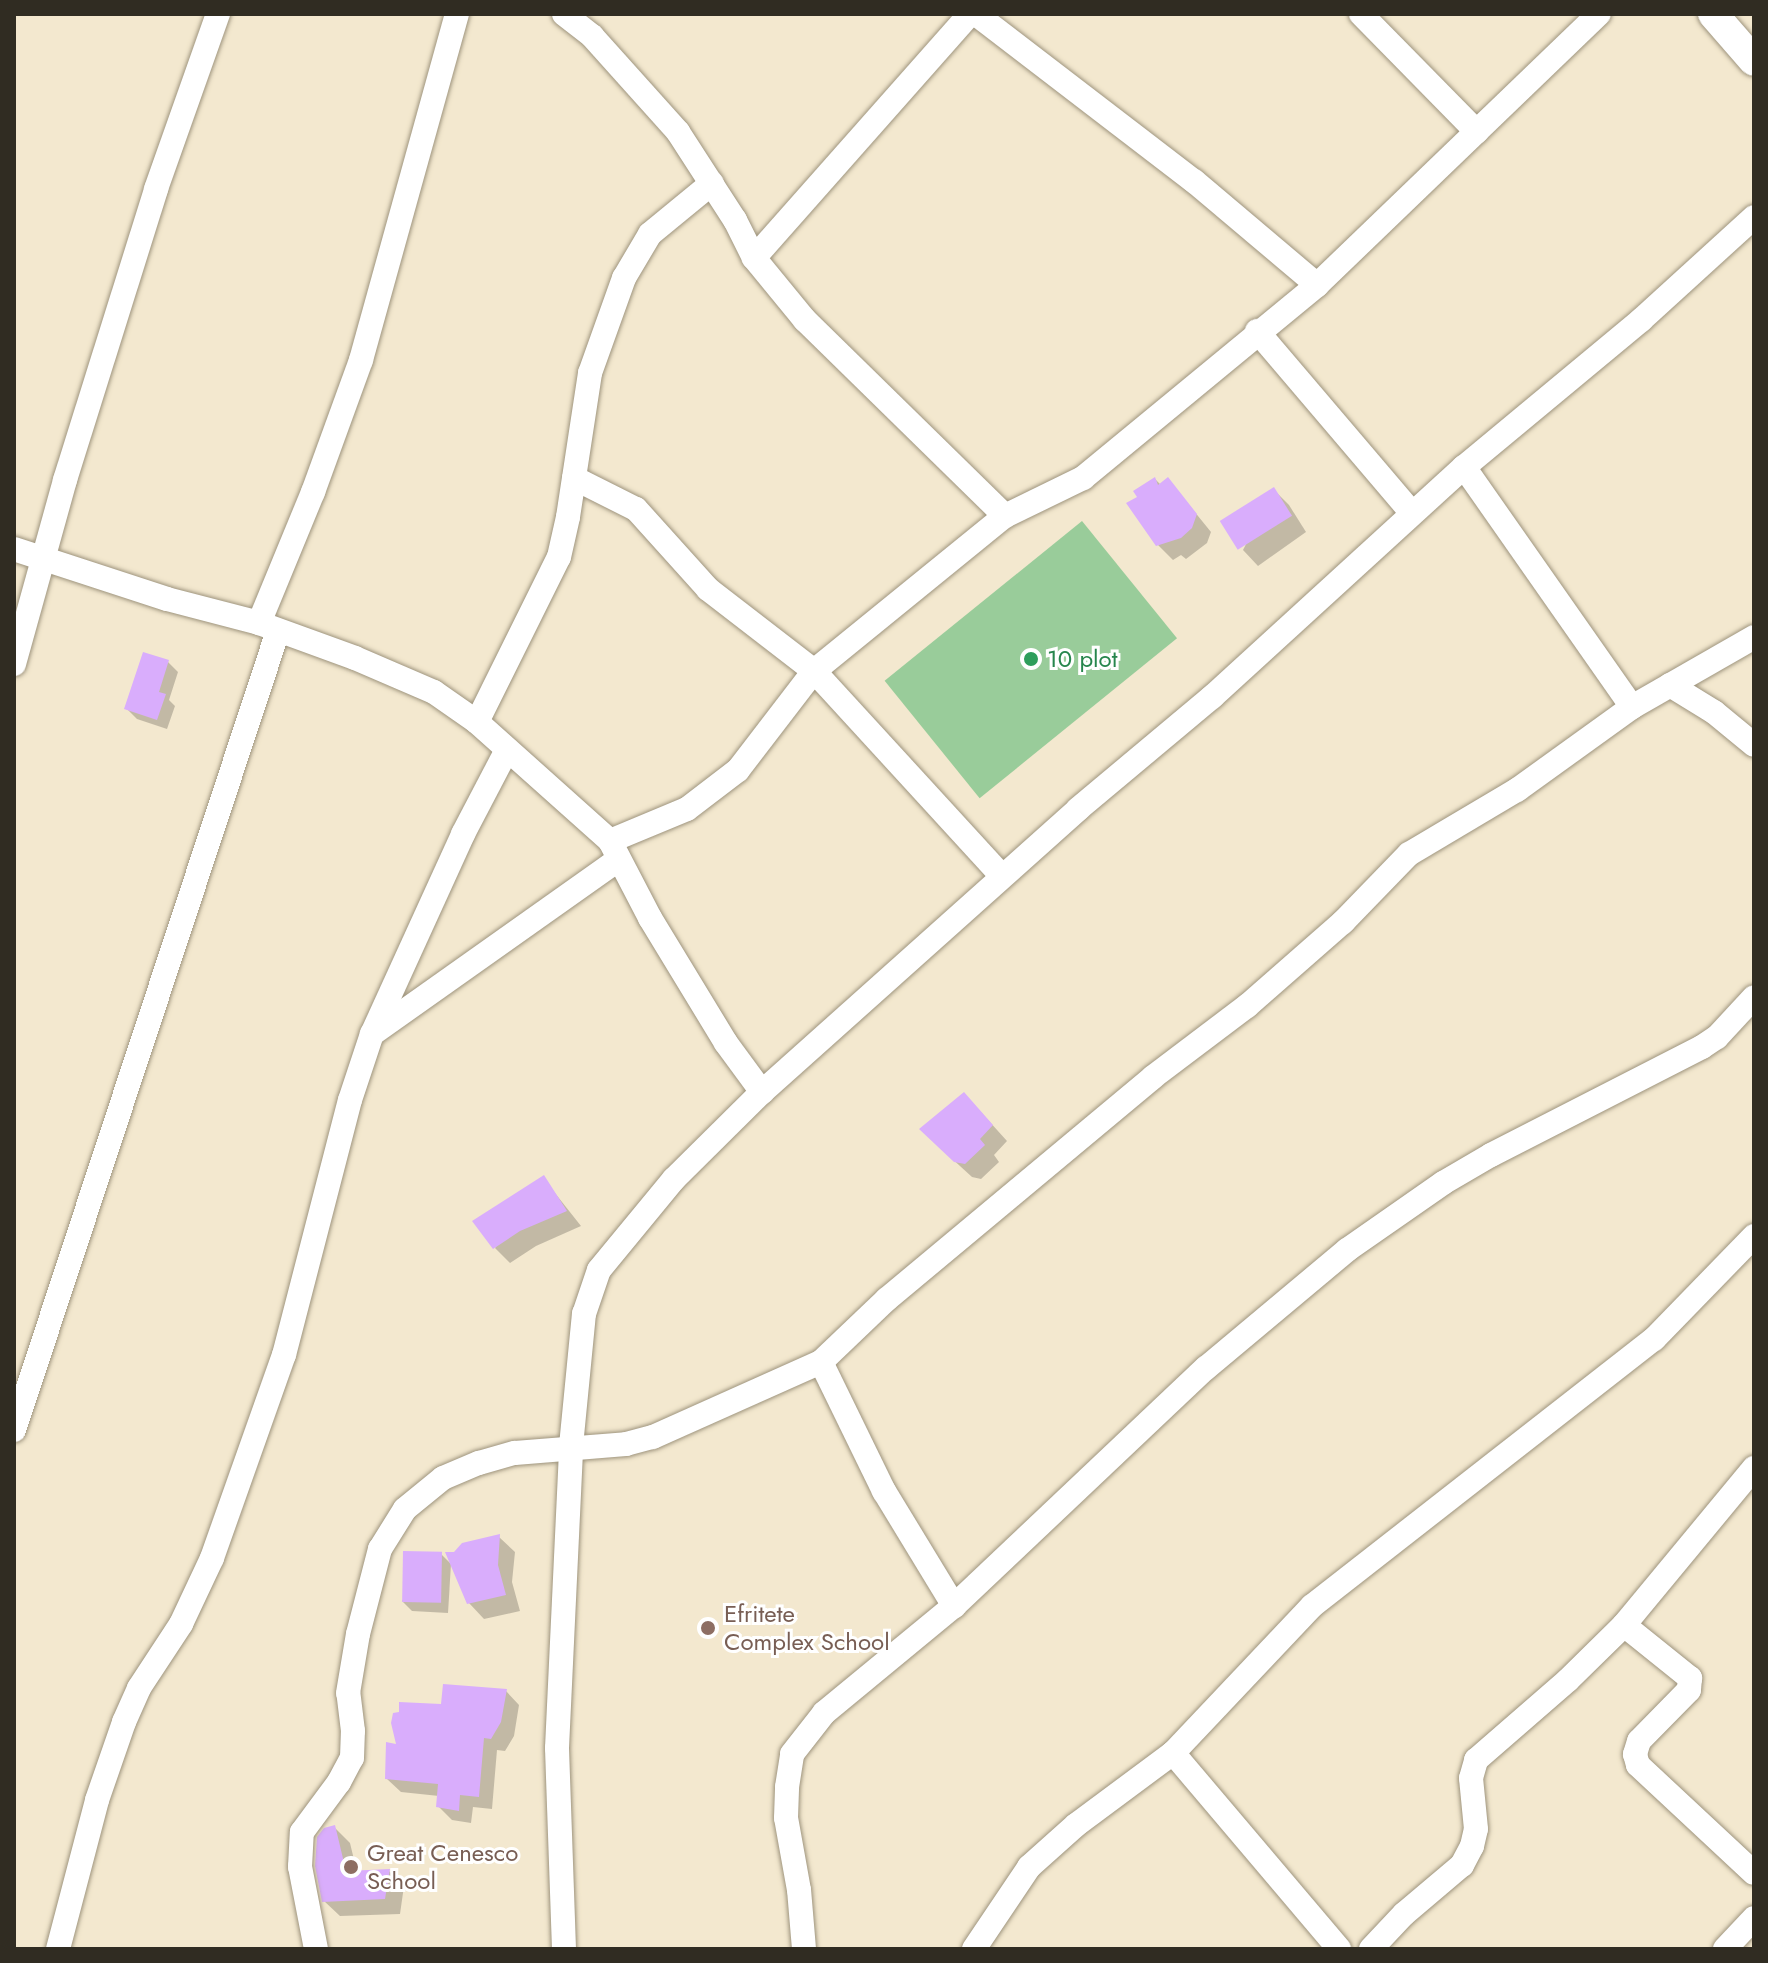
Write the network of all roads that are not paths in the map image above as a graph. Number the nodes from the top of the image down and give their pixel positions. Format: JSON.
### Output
{"nodes":[{"id":1,"x":218,"y":14,"type":"edge"},
{"id":2,"x":457,"y":14,"type":"edge"},
{"id":3,"x":564,"y":14,"type":"edge"},
{"id":4,"x":973,"y":14,"type":"edge"},
{"id":5,"x":1361,"y":14,"type":"edge"},
{"id":6,"x":1599,"y":14,"type":"edge"},
{"id":7,"x":1713,"y":14,"type":"edge"},
{"id":8,"x":1754,"y":61,"type":"edge"},
{"id":9,"x":1477,"y":132,"type":"junction"},
{"id":10,"x":712,"y":183,"type":"junction"},
{"id":11,"x":1754,"y":217,"type":"edge"},
{"id":12,"x":754,"y":258,"type":"junction"},
{"id":13,"x":1317,"y":285,"type":"junction"},
{"id":14,"x":1257,"y":331,"type":"junction"},
{"id":15,"x":1464,"y":467,"type":"junction"},
{"id":16,"x":574,"y":478,"type":"junction"},
{"id":17,"x":1412,"y":513,"type":"junction"},
{"id":18,"x":1005,"y":516,"type":"junction"},
{"id":19,"x":14,"y":549,"type":"edge"},
{"id":20,"x":45,"y":559,"type":"junction"},
{"id":21,"x":268,"y":627,"type":"junction"},
{"id":22,"x":1754,"y":637,"type":"edge"},
{"id":23,"x":14,"y":664,"type":"edge"},
{"id":24,"x":814,"y":671,"type":"junction"},
{"id":25,"x":1670,"y":685,"type":"junction"},
{"id":26,"x":1632,"y":707,"type":"junction"},
{"id":27,"x":477,"y":722,"type":"junction"},
{"id":28,"x":1754,"y":745,"type":"edge"},
{"id":29,"x":507,"y":750,"type":"junction"},
{"id":30,"x":614,"y":850,"type":"junction"},
{"id":31,"x":1002,"y":876,"type":"junction"},
{"id":32,"x":1754,"y":997,"type":"edge"},
{"id":33,"x":372,"y":1034,"type":"junction"},
{"id":34,"x":762,"y":1092,"type":"junction"},
{"id":35,"x":1754,"y":1236,"type":"edge"},
{"id":36,"x":821,"y":1362,"type":"junction"},
{"id":37,"x":14,"y":1430,"type":"edge"},
{"id":38,"x":571,"y":1446,"type":"junction"},
{"id":39,"x":1754,"y":1468,"type":"edge"},
{"id":40,"x":954,"y":1606,"type":"junction"},
{"id":41,"x":1624,"y":1625,"type":"junction"},
{"id":42,"x":1173,"y":1753,"type":"junction"},
{"id":43,"x":1754,"y":1873,"type":"edge"},
{"id":44,"x":1754,"y":1918,"type":"edge"},
{"id":45,"x":58,"y":1949,"type":"edge"},
{"id":46,"x":316,"y":1949,"type":"edge"},
{"id":47,"x":564,"y":1949,"type":"edge"},
{"id":48,"x":804,"y":1949,"type":"edge"},
{"id":49,"x":974,"y":1949,"type":"edge"},
{"id":50,"x":1339,"y":1949,"type":"edge"},
{"id":51,"x":1371,"y":1949,"type":"edge"},
{"id":52,"x":1725,"y":1949,"type":"edge"}],
"edges":[{"from":1,"to":20,"type":"street"},
{"from":2,"to":21,"type":"street"},
{"from":3,"to":10,"type":"street"},
{"from":4,"to":12,"type":"street"},
{"from":4,"to":13,"type":"street"},
{"from":5,"to":9,"type":"street"},
{"from":6,"to":9,"type":"street"},
{"from":7,"to":8,"type":"street"},
{"from":9,"to":13,"type":"street"},
{"from":10,"to":12,"type":"street"},
{"from":10,"to":16,"type":"street"},
{"from":11,"to":15,"type":"street"},
{"from":12,"to":18,"type":"street"},
{"from":13,"to":14,"type":"street"},
{"from":14,"to":17,"type":"street"},
{"from":14,"to":18,"type":"street"},
{"from":15,"to":17,"type":"street"},
{"from":15,"to":26,"type":"street"},
{"from":16,"to":24,"type":"street"},
{"from":16,"to":27,"type":"street"},
{"from":17,"to":31,"type":"street"},
{"from":18,"to":24,"type":"street"},
{"from":19,"to":20,"type":"street"},
{"from":20,"to":21,"type":"street"},
{"from":20,"to":23,"type":"street"},
{"from":21,"to":27,"type":"street"},
{"from":21,"to":37,"type":"street"},
{"from":22,"to":25,"type":"street"},
{"from":24,"to":30,"type":"street"},
{"from":24,"to":31,"type":"street"},
{"from":25,"to":26,"type":"street"},
{"from":25,"to":28,"type":"street"},
{"from":26,"to":36,"type":"street"},
{"from":27,"to":29,"type":"street"},
{"from":29,"to":30,"type":"street"},
{"from":29,"to":33,"type":"street"},
{"from":30,"to":33,"type":"street"},
{"from":30,"to":34,"type":"street"},
{"from":31,"to":34,"type":"street"},
{"from":32,"to":40,"type":"street"},
{"from":33,"to":45,"type":"street"},
{"from":34,"to":38,"type":"street"},
{"from":35,"to":42,"type":"street"},
{"from":36,"to":38,"type":"street"},
{"from":36,"to":40,"type":"street"},
{"from":38,"to":46,"type":"street"},
{"from":38,"to":47,"type":"street"},
{"from":39,"to":41,"type":"street"},
{"from":40,"to":48,"type":"street"},
{"from":41,"to":43,"type":"street"},
{"from":41,"to":51,"type":"street"},
{"from":42,"to":49,"type":"street"},
{"from":42,"to":50,"type":"street"},
{"from":44,"to":52,"type":"street"}]}
